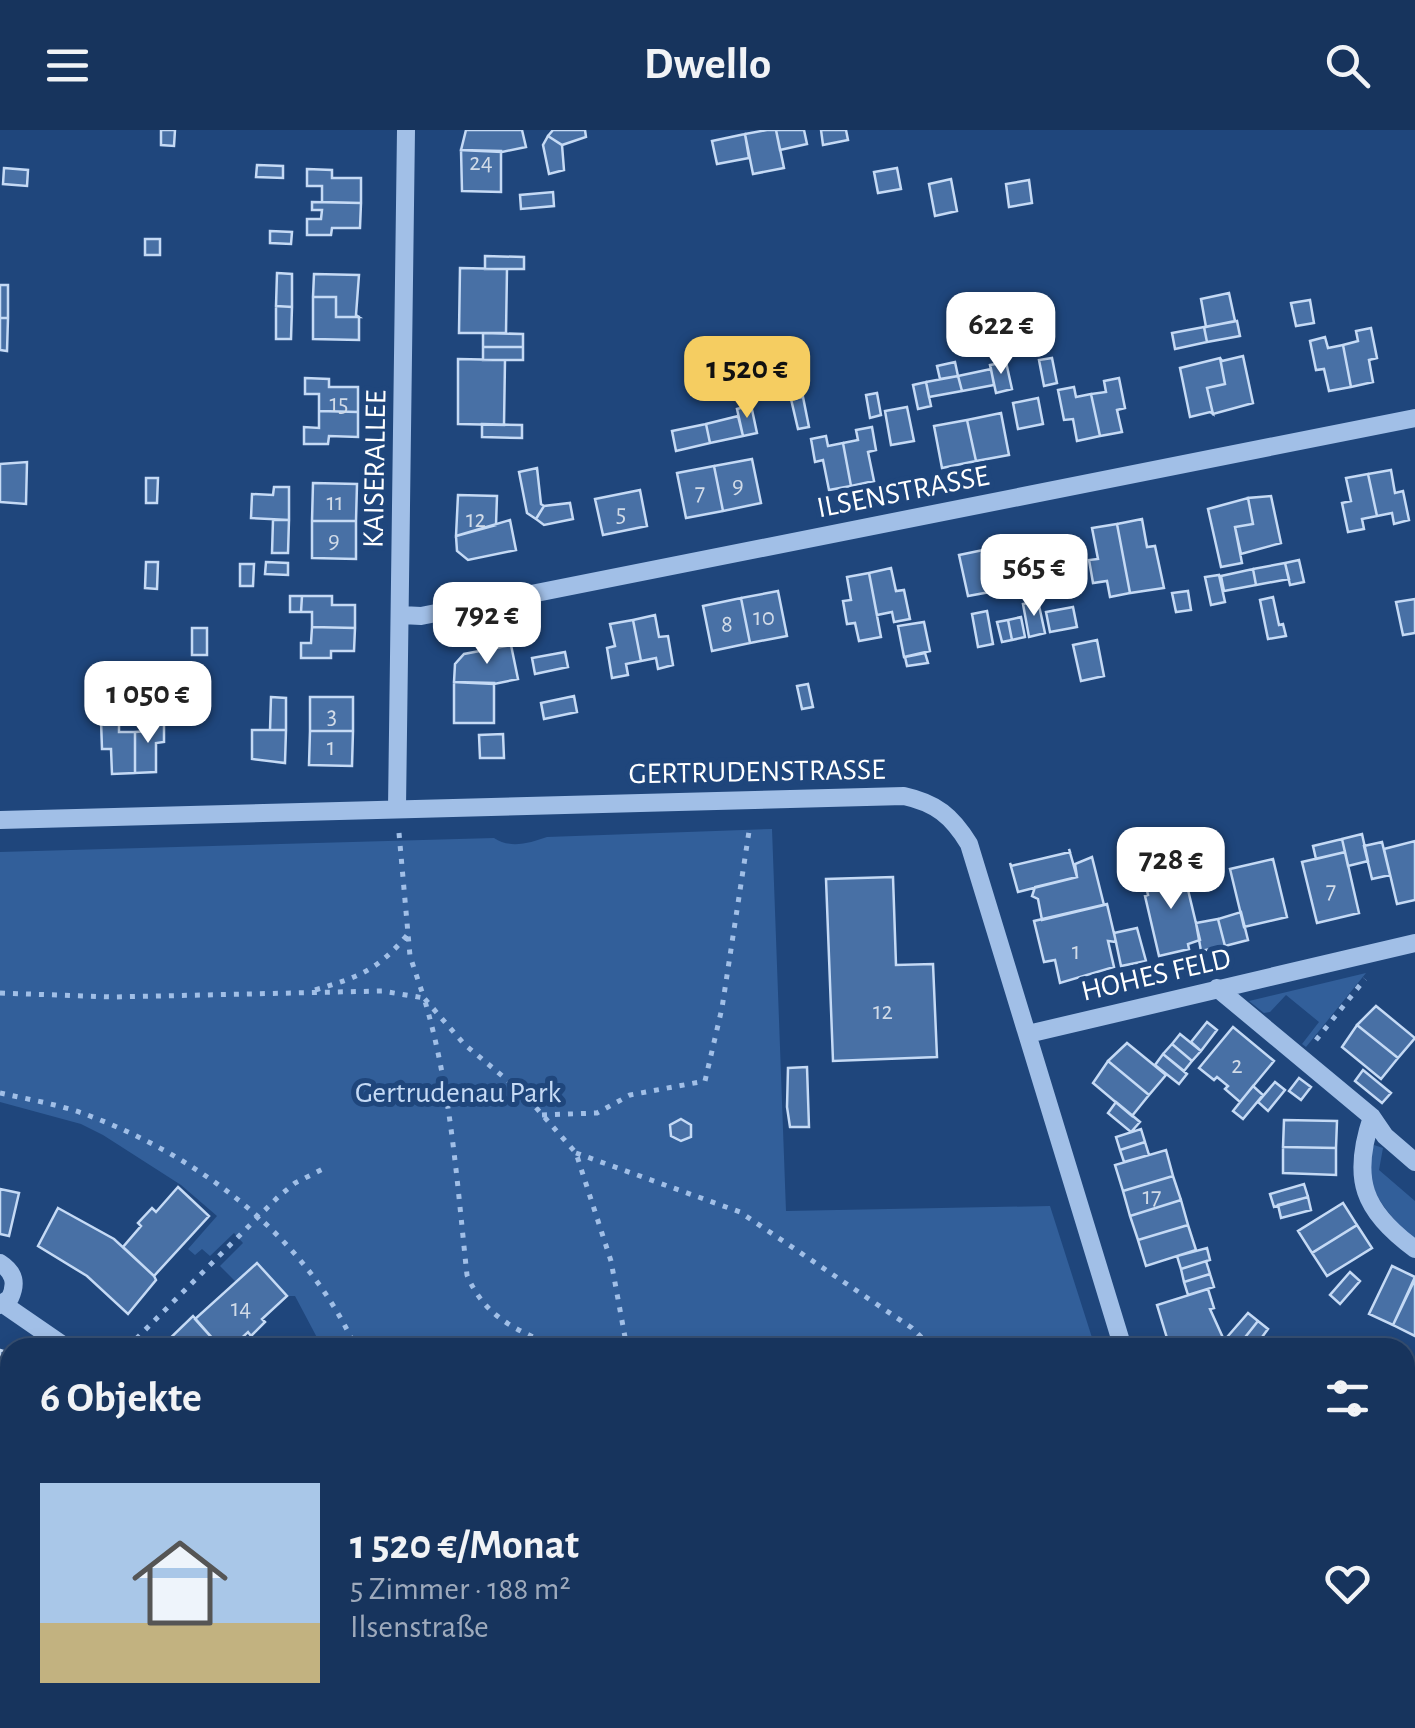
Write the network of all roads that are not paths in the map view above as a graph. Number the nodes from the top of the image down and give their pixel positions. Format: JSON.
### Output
{"nodes":[{"id":1,"x":406,"y":130,"type":"edge"},
{"id":2,"x":1415,"y":418,"type":"edge"},
{"id":3,"x":400,"y":615,"type":"junction"},
{"id":4,"x":397,"y":808,"type":"junction"},
{"id":5,"x":0,"y":820,"type":"edge"},
{"id":6,"x":1415,"y":943,"type":"edge"},
{"id":7,"x":1217,"y":988,"type":"junction"},
{"id":8,"x":1028,"y":1034,"type":"junction"},
{"id":9,"x":1372,"y":1117,"type":"junction"},
{"id":10,"x":1415,"y":1162,"type":"edge"},
{"id":11,"x":1415,"y":1249,"type":"edge"},
{"id":12,"x":0,"y":1263,"type":"edge"},
{"id":13,"x":1,"y":1305,"type":"edge"},
{"id":14,"x":52,"y":1338,"type":"edge"},
{"id":15,"x":1119,"y":1338,"type":"edge"}],
"edges":[{"from":1,"to":3,"type":"street","name":"KAISERALLEE"},
{"from":2,"to":3,"type":"street","name":"ILSENSTRASSE"},
{"from":3,"to":4,"type":"street","name":"KAISERALLEE"},
{"from":4,"to":5,"type":"street","name":"GERTRUDENSTRASSE"},
{"from":4,"to":8,"type":"street","name":"GERTRUDENSTRASSE"},
{"from":6,"to":7,"type":"street","name":"HOHES FELD"},
{"from":7,"to":8,"type":"street","name":"HOHES FELD"},
{"from":7,"to":9,"type":"street"},
{"from":8,"to":15,"type":"street","name":"GERTRUDENSTRASSE"},
{"from":9,"to":10,"type":"street"},
{"from":9,"to":11,"type":"street"},
{"from":12,"to":13,"type":"street"},
{"from":13,"to":14,"type":"street"}]}
